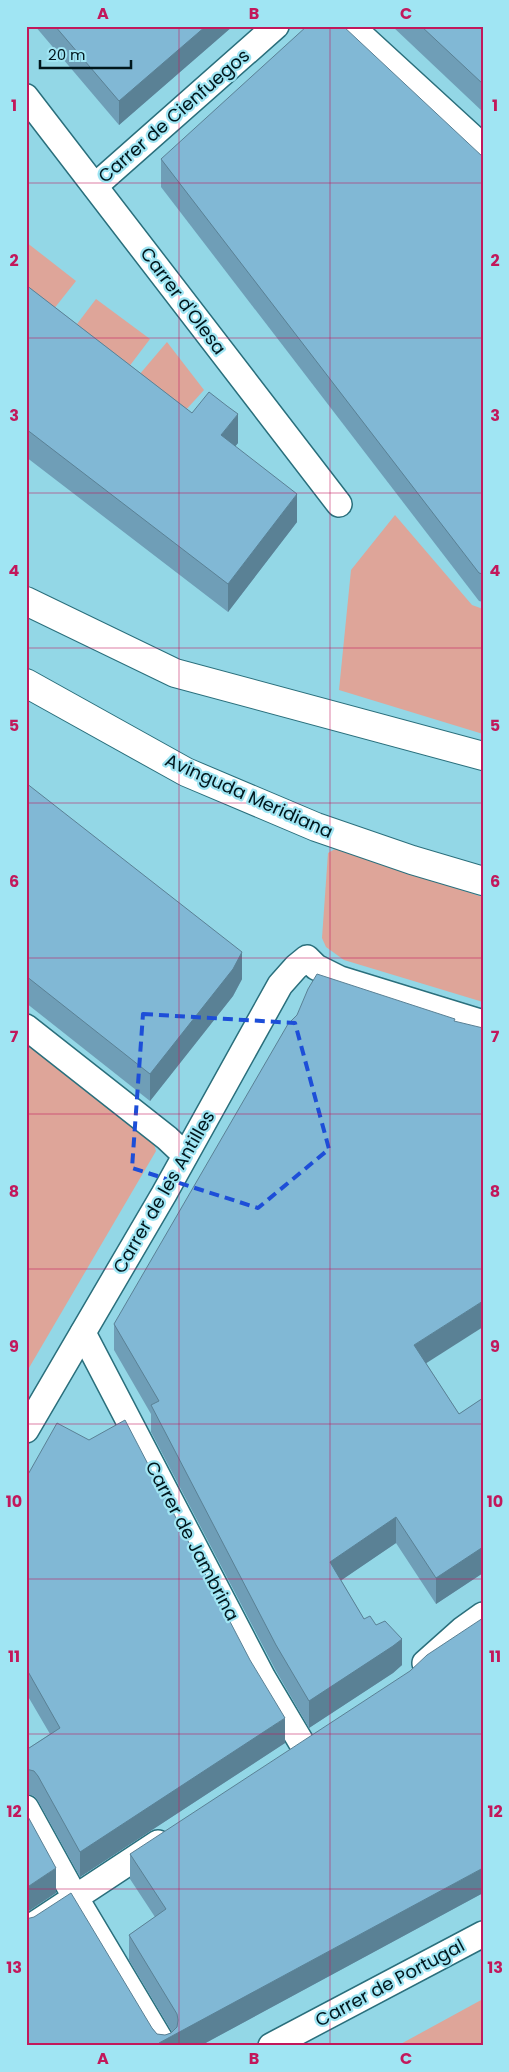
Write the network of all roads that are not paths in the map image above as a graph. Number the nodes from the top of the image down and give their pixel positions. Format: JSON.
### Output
{"nodes":[{"id":1,"x":276,"y":26,"type":"edge"},
{"id":2,"x":351,"y":26,"type":"edge"},
{"id":3,"x":26,"y":97,"type":"edge"},
{"id":4,"x":483,"y":147,"type":"edge"},
{"id":5,"x":95,"y":186,"type":"junction"},
{"id":6,"x":340,"y":504,"type":"dead end"},
{"id":7,"x":26,"y":601,"type":"edge"},
{"id":8,"x":26,"y":683,"type":"edge"},
{"id":9,"x":483,"y":756,"type":"edge"},
{"id":10,"x":483,"y":881,"type":"edge"},
{"id":11,"x":483,"y":1023,"type":"edge"},
{"id":12,"x":26,"y":1027,"type":"edge"},
{"id":13,"x":185,"y":1155,"type":"junction"},
{"id":14,"x":83,"y":1333,"type":"junction"},
{"id":15,"x":26,"y":1430,"type":"edge"},
{"id":16,"x":483,"y":1614,"type":"edge"},
{"id":17,"x":409,"y":1678,"type":"edge"},
{"id":18,"x":304,"y":1747,"type":"edge"},
{"id":19,"x":26,"y":1808,"type":"edge"},
{"id":20,"x":173,"y":1833,"type":"edge"},
{"id":21,"x":75,"y":1897,"type":"junction"},
{"id":22,"x":26,"y":1930,"type":"edge"},
{"id":23,"x":483,"y":1934,"type":"edge"},
{"id":24,"x":164,"y":2046,"type":"edge"},
{"id":25,"x":271,"y":2046,"type":"edge"}],
"edges":[{"from":1,"to":5,"type":"street","name":"Carrer de Cienfuegos"},
{"from":2,"to":4,"type":"street"},
{"from":3,"to":5,"type":"street","name":"Carrer d'Olesa"},
{"from":5,"to":6,"type":"street","name":"Carrer d'Olesa"},
{"from":7,"to":9,"type":"main road"},
{"from":8,"to":10,"type":"main road","name":"Avinguda Meridiana"},
{"from":11,"to":13,"type":"street","name":"Carrer de les Antilles"},
{"from":12,"to":13,"type":"street"},
{"from":13,"to":14,"type":"street","name":"Carrer de les Antilles"},
{"from":14,"to":15,"type":"street","name":"Carrer de les Antilles"},
{"from":14,"to":18,"type":"street","name":"Carrer de Jambrina"},
{"from":16,"to":17,"type":"street"},
{"from":19,"to":21,"type":"street"},
{"from":20,"to":21,"type":"street"},
{"from":21,"to":22,"type":"street"},
{"from":21,"to":24,"type":"street"},
{"from":23,"to":25,"type":"street","name":"Carrer de Portugal"}]}
